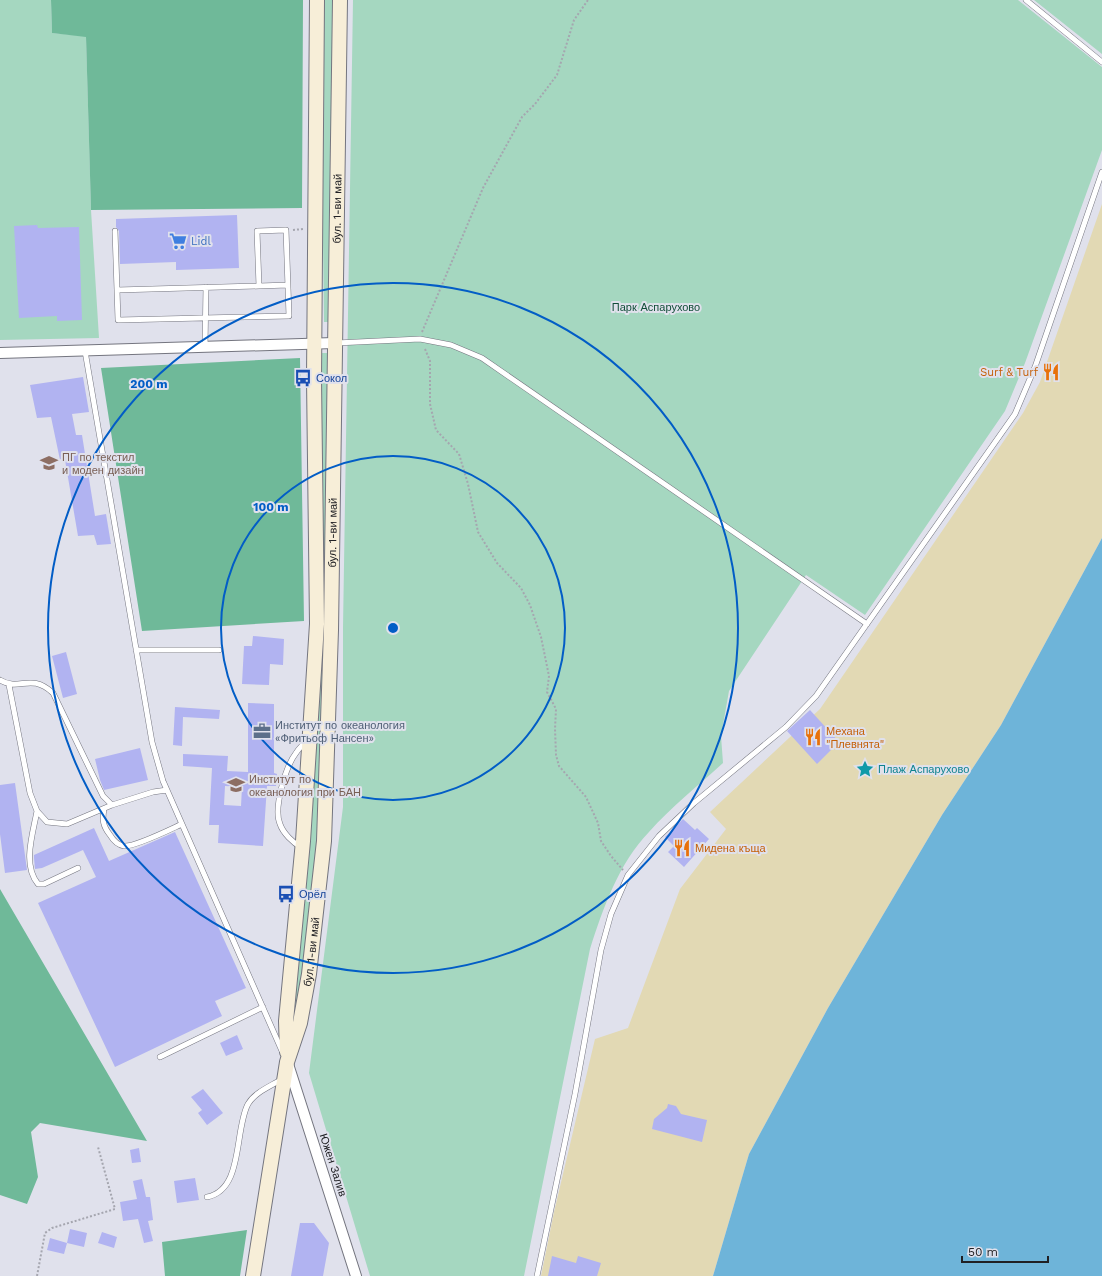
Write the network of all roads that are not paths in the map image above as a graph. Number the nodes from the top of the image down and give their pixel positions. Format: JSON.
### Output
{"nodes":[{"id":1,"x":316,"y":0,"type":"edge"},
{"id":2,"x":340,"y":0,"type":"edge"},
{"id":3,"x":1026,"y":0,"type":"edge"},
{"id":4,"x":1102,"y":62,"type":"edge"},
{"id":5,"x":1102,"y":172,"type":"edge"},
{"id":6,"x":115,"y":231,"type":"dead end"},
{"id":7,"x":288,"y":285,"type":"junction"},
{"id":8,"x":259,"y":286,"type":"junction"},
{"id":9,"x":206,"y":287,"type":"junction"},
{"id":10,"x":117,"y":290,"type":"junction"},
{"id":11,"x":206,"y":318,"type":"junction"},
{"id":12,"x":316,"y":343,"type":"junction"},
{"id":13,"x":334,"y":343,"type":"junction"},
{"id":14,"x":205,"y":347,"type":"junction"},
{"id":15,"x":85,"y":351,"type":"junction"},
{"id":16,"x":0,"y":353,"type":"edge"},
{"id":17,"x":867,"y":624,"type":"junction"},
{"id":18,"x":136,"y":650,"type":"junction"},
{"id":19,"x":219,"y":650,"type":"dead end"},
{"id":20,"x":0,"y":680,"type":"edge"},
{"id":21,"x":9,"y":685,"type":"junction"},
{"id":22,"x":308,"y":739,"type":"junction"},
{"id":23,"x":168,"y":790,"type":"junction"},
{"id":24,"x":112,"y":805,"type":"junction"},
{"id":25,"x":104,"y":809,"type":"junction"},
{"id":26,"x":37,"y":811,"type":"junction"},
{"id":27,"x":182,"y":824,"type":"junction"},
{"id":28,"x":302,"y":848,"type":"junction"},
{"id":29,"x":78,"y":868,"type":"dead end"},
{"id":30,"x":263,"y":1007,"type":"junction"},
{"id":31,"x":160,"y":1057,"type":"dead end"},
{"id":32,"x":287,"y":1062,"type":"junction"},
{"id":33,"x":284,"y":1077,"type":"junction"},
{"id":34,"x":207,"y":1197,"type":"dead end"},
{"id":35,"x":253,"y":1276,"type":"edge"},
{"id":36,"x":356,"y":1276,"type":"edge"},
{"id":37,"x":536,"y":1276,"type":"edge"}],
"edges":[{"from":1,"to":12,"type":"main road","name":"бул. 1-ви май"},
{"from":2,"to":13,"type":"main road","name":"бул. 1-ви май"},
{"from":3,"to":4,"type":"lane"},
{"from":5,"to":17,"type":"lane"},
{"from":6,"to":10,"type":"lane"},
{"from":7,"to":8,"type":"lane"},
{"from":7,"to":8,"type":"lane"},
{"from":7,"to":11,"type":"lane"},
{"from":8,"to":9,"type":"lane"},
{"from":9,"to":10,"type":"lane"},
{"from":9,"to":11,"type":"lane"},
{"from":10,"to":11,"type":"lane"},
{"from":11,"to":14,"type":"lane"},
{"from":12,"to":13,"type":"street"},
{"from":12,"to":14,"type":"street"},
{"from":12,"to":22,"type":"main road","name":"бул. 1-ви май"},
{"from":13,"to":17,"type":"lane"},
{"from":13,"to":32,"type":"main road","name":"бул. 1-ви май"},
{"from":14,"to":15,"type":"street"},
{"from":15,"to":16,"type":"street"},
{"from":15,"to":18,"type":"lane"},
{"from":17,"to":37,"type":"lane"},
{"from":18,"to":19,"type":"lane"},
{"from":18,"to":23,"type":"lane"},
{"from":20,"to":21,"type":"lane"},
{"from":21,"to":24,"type":"lane"},
{"from":21,"to":26,"type":"lane"},
{"from":22,"to":28,"type":"main road","name":"бул. 1-ви май"},
{"from":22,"to":28,"type":"lane"},
{"from":23,"to":24,"type":"lane"},
{"from":23,"to":27,"type":"lane"},
{"from":24,"to":25,"type":"lane"},
{"from":25,"to":26,"type":"lane"},
{"from":25,"to":27,"type":"lane"},
{"from":26,"to":29,"type":"lane"},
{"from":27,"to":30,"type":"lane"},
{"from":28,"to":32,"type":"main road","name":"бул. 1-ви май"},
{"from":30,"to":31,"type":"lane"},
{"from":30,"to":32,"type":"lane"},
{"from":32,"to":33,"type":"main road","name":"бул. 1-ви май"},
{"from":32,"to":36,"type":"street","name":"Южен Залив"},
{"from":33,"to":34,"type":"lane"},
{"from":33,"to":35,"type":"main road","name":"бул. 1-ви май"}]}
